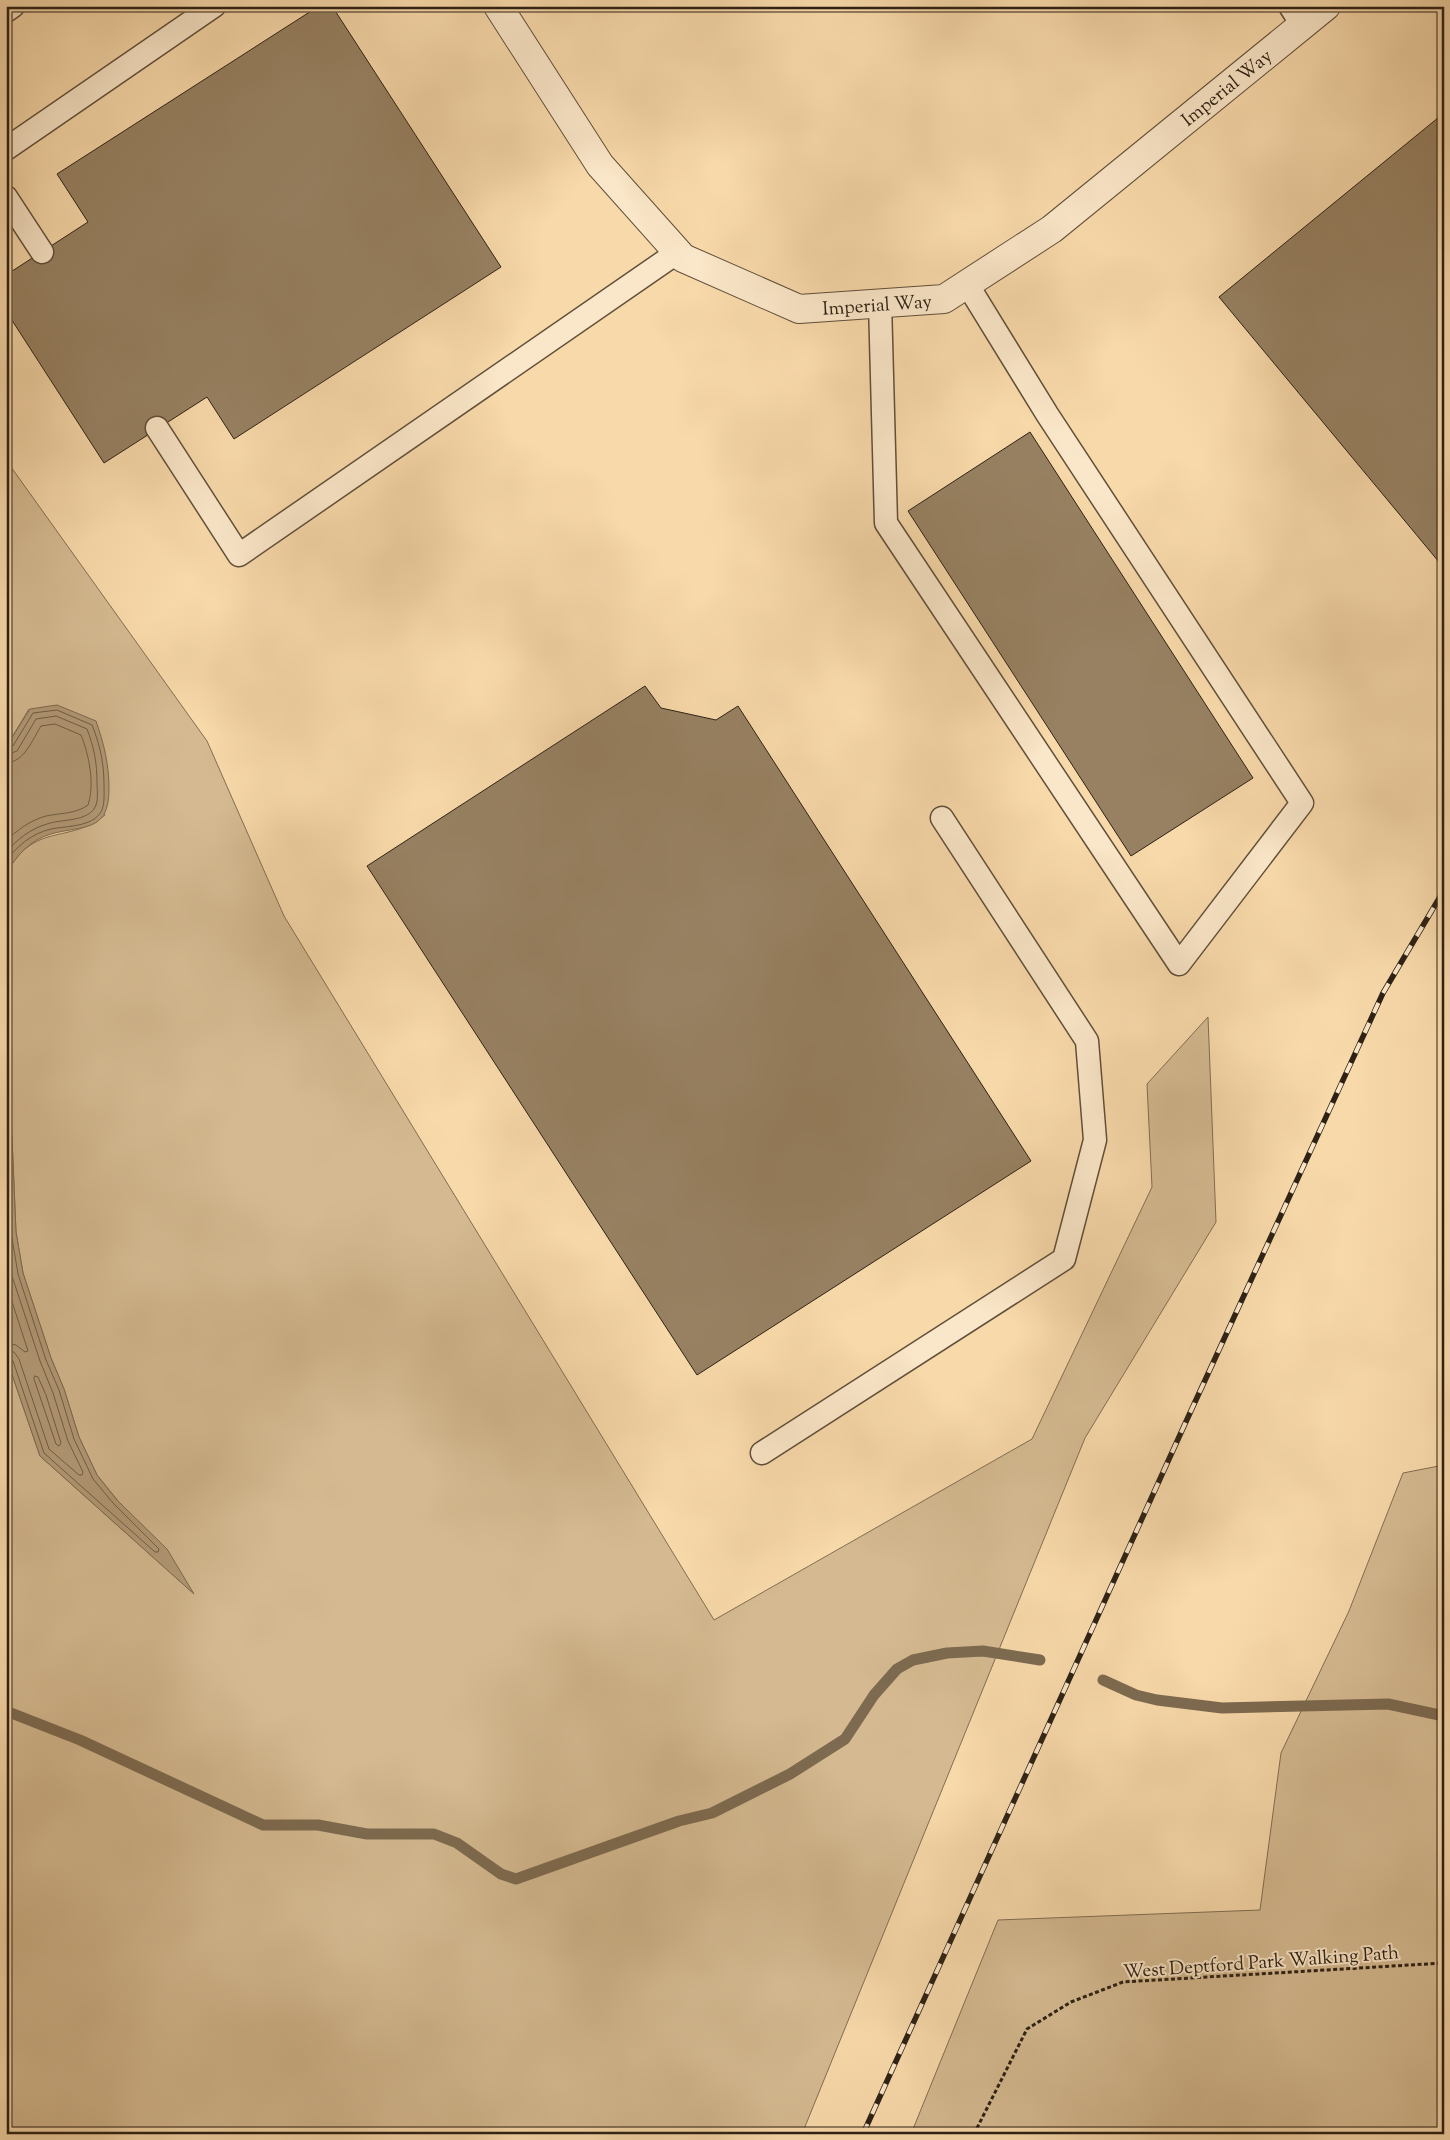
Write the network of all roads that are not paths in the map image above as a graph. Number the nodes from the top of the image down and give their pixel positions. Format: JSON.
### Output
{"nodes":[{"id":1,"x":13,"y":6,"type":"edge"},
{"id":2,"x":214,"y":6,"type":"edge"},
{"id":3,"x":498,"y":6,"type":"edge"},
{"id":4,"x":1326,"y":6,"type":"edge"},
{"id":5,"x":6,"y":11,"type":"edge"},
{"id":6,"x":1296,"y":16,"type":"edge"},
{"id":7,"x":6,"y":149,"type":"edge"},
{"id":8,"x":6,"y":197,"type":"edge"},
{"id":9,"x":42,"y":252,"type":"dead end"},
{"id":10,"x":678,"y":252,"type":"junction"},
{"id":11,"x":967,"y":284,"type":"junction"},
{"id":12,"x":880,"y":303,"type":"junction"},
{"id":13,"x":157,"y":428,"type":"dead end"},
{"id":14,"x":942,"y":818,"type":"dead end"},
{"id":15,"x":762,"y":1453,"type":"dead end"}],
"edges":[{"from":1,"to":5,"type":"lane"},
{"from":2,"to":7,"type":"lane"},
{"from":3,"to":10,"type":"street","name":"Imperial Way"},
{"from":4,"to":6,"type":"street","name":"Imperial Way"},
{"from":6,"to":11,"type":"street","name":"Imperial Way"},
{"from":8,"to":9,"type":"lane"},
{"from":10,"to":12,"type":"street","name":"Imperial Way"},
{"from":10,"to":13,"type":"lane"},
{"from":11,"to":12,"type":"street","name":"Imperial Way"},
{"from":11,"to":12,"type":"lane"},
{"from":14,"to":15,"type":"lane"}]}
